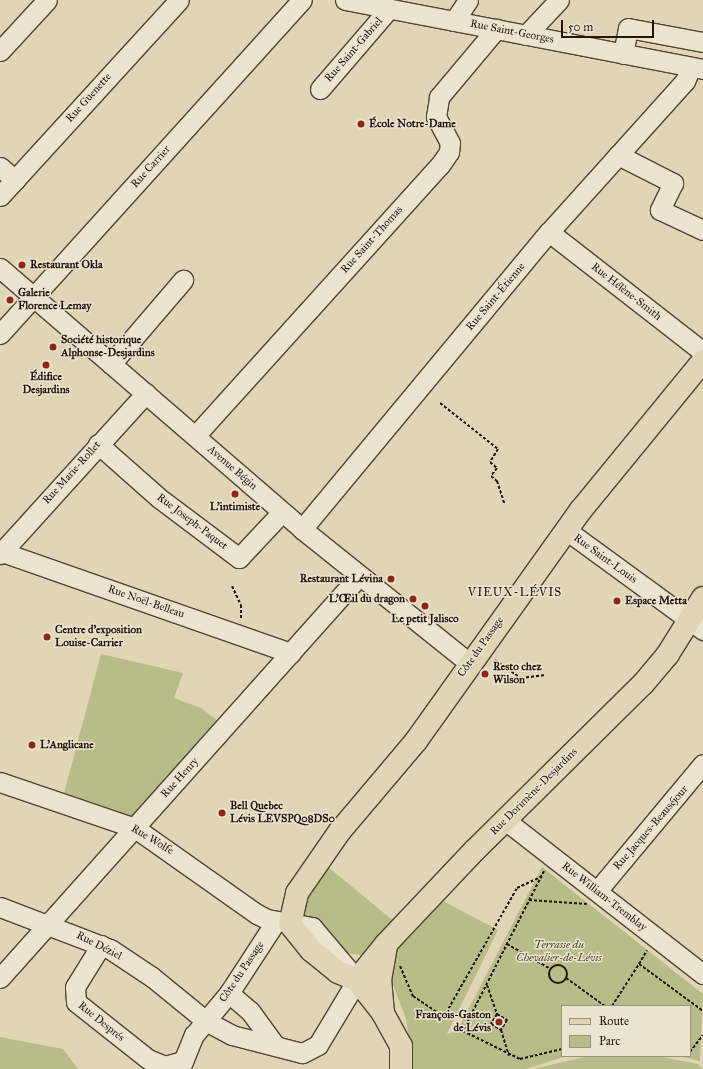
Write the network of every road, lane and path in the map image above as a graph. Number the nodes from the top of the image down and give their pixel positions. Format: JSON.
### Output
{"nodes":[{"id":1,"x":47,"y":0,"type":"edge"},
{"id":2,"x":179,"y":0,"type":"edge"},
{"id":3,"x":302,"y":0,"type":"edge"},
{"id":4,"x":345,"y":0,"type":"edge"},
{"id":5,"x":468,"y":0,"type":"edge"},
{"id":6,"x":559,"y":0,"type":"edge"},
{"id":7,"x":378,"y":6,"type":"edge"},
{"id":8,"x":454,"y":21,"type":"junction"},
{"id":9,"x":496,"y":29,"type":"junction"},
{"id":10,"x":526,"y":36,"type":"junction"},
{"id":11,"x":703,"y":42,"type":"edge"},
{"id":12,"x":0,"y":51,"type":"edge"},
{"id":13,"x":624,"y":54,"type":"junction"},
{"id":14,"x":697,"y":68,"type":"edge"},
{"id":15,"x":320,"y":89,"type":"dead end"},
{"id":16,"x":618,"y":155,"type":"junction"},
{"id":17,"x":0,"y":167,"type":"edge"},
{"id":18,"x":15,"y":180,"type":"junction"},
{"id":19,"x":0,"y":196,"type":"edge"},
{"id":20,"x":703,"y":230,"type":"edge"},
{"id":21,"x":549,"y":232,"type":"junction"},
{"id":22,"x":0,"y":268,"type":"edge"},
{"id":23,"x":183,"y":280,"type":"dead end"},
{"id":24,"x":34,"y":296,"type":"junction"},
{"id":25,"x":0,"y":334,"type":"edge"},
{"id":26,"x":703,"y":352,"type":"edge"},
{"id":27,"x":703,"y":361,"type":"edge"},
{"id":28,"x":112,"y":364,"type":"junction"},
{"id":29,"x":146,"y":393,"type":"junction"},
{"id":30,"x":440,"y":403,"type":"dead end"},
{"id":31,"x":195,"y":436,"type":"junction"},
{"id":32,"x":98,"y":444,"type":"junction"},
{"id":33,"x":505,"y":505,"type":"dead end"},
{"id":34,"x":282,"y":512,"type":"junction"},
{"id":35,"x":302,"y":529,"type":"junction"},
{"id":36,"x":566,"y":530,"type":"junction"},
{"id":37,"x":1,"y":553,"type":"edge"},
{"id":38,"x":359,"y":576,"type":"junction"},
{"id":39,"x":232,"y":586,"type":"dead end"},
{"id":40,"x":703,"y":598,"type":"edge"},
{"id":41,"x":696,"y":625,"type":"edge"},
{"id":42,"x":237,"y":634,"type":"junction"},
{"id":43,"x":291,"y":652,"type":"junction"},
{"id":44,"x":492,"y":657,"type":"dead end"},
{"id":45,"x":469,"y":663,"type":"junction"},
{"id":46,"x":546,"y":675,"type":"dead end"},
{"id":47,"x":703,"y":764,"type":"edge"},
{"id":48,"x":0,"y":782,"type":"edge"},
{"id":49,"x":505,"y":820,"type":"junction"},
{"id":50,"x":135,"y":828,"type":"junction"},
{"id":51,"x":546,"y":866,"type":"dead end"},
{"id":52,"x":541,"y":878,"type":"junction"},
{"id":53,"x":592,"y":898,"type":"junction"},
{"id":54,"x":529,"y":900,"type":"junction"},
{"id":55,"x":0,"y":907,"type":"edge"},
{"id":56,"x":282,"y":923,"type":"junction"},
{"id":57,"x":47,"y":924,"type":"junction"},
{"id":58,"x":386,"y":944,"type":"junction"},
{"id":59,"x":507,"y":944,"type":"junction"},
{"id":60,"x":101,"y":945,"type":"junction"},
{"id":61,"x":647,"y":950,"type":"dead end"},
{"id":62,"x":399,"y":963,"type":"dead end"},
{"id":63,"x":639,"y":964,"type":"junction"},
{"id":64,"x":550,"y":969,"type":"junction"},
{"id":65,"x":702,"y":971,"type":"edge"},
{"id":66,"x":0,"y":978,"type":"edge"},
{"id":67,"x":566,"y":978,"type":"junction"},
{"id":68,"x":357,"y":980,"type":"junction"},
{"id":69,"x":487,"y":984,"type":"junction"},
{"id":70,"x":229,"y":994,"type":"junction"},
{"id":71,"x":604,"y":1005,"type":"edge"},
{"id":72,"x":613,"y":1005,"type":"edge"},
{"id":73,"x":703,"y":1011,"type":"edge"},
{"id":74,"x":383,"y":1013,"type":"junction"},
{"id":75,"x":497,"y":1014,"type":"junction"},
{"id":76,"x":206,"y":1021,"type":"junction"},
{"id":77,"x":501,"y":1030,"type":"junction"},
{"id":78,"x":703,"y":1035,"type":"edge"},
{"id":79,"x":274,"y":1044,"type":"junction"},
{"id":80,"x":561,"y":1049,"type":"edge"},
{"id":81,"x":691,"y":1051,"type":"edge"},
{"id":82,"x":509,"y":1056,"type":"junction"},
{"id":83,"x":181,"y":1065,"type":"edge"},
{"id":84,"x":401,"y":1069,"type":"edge"}],
"edges":[{"from":1,"to":12,"type":"street"},
{"from":2,"to":18,"type":"street","name":"Rue Guenette"},
{"from":3,"to":24,"type":"street","name":"Rue Carrier"},
{"from":4,"to":7,"type":"street","name":"Rue Saint-Georges"},
{"from":5,"to":8,"type":"street"},
{"from":6,"to":10,"type":"street"},
{"from":7,"to":8,"type":"street","name":"Rue Saint-Georges"},
{"from":7,"to":15,"type":"street","name":"Rue Saint-Gabriel"},
{"from":8,"to":9,"type":"street","name":"Rue Saint-Georges"},
{"from":9,"to":10,"type":"street","name":"Rue Saint-Georges"},
{"from":9,"to":31,"type":"street","name":"Rue Saint-Thomas"},
{"from":10,"to":13,"type":"street","name":"Rue Saint-Georges"},
{"from":11,"to":13,"type":"street"},
{"from":13,"to":14,"type":"street","name":"Rue Saint-Georges"},
{"from":14,"to":16,"type":"street","name":"Rue Saint-Étienne"},
{"from":16,"to":20,"type":"street"},
{"from":16,"to":21,"type":"street","name":"Rue Saint-Étienne"},
{"from":17,"to":18,"type":"street"},
{"from":18,"to":19,"type":"street","name":"Rue Guenette"},
{"from":21,"to":26,"type":"street","name":"Rue Hélène-Smith"},
{"from":21,"to":35,"type":"street","name":"Rue Saint-Étienne"},
{"from":22,"to":24,"type":"street","name":"Avenue Bégin"},
{"from":23,"to":28,"type":"street"},
{"from":24,"to":25,"type":"street","name":"Rue Carrier"},
{"from":24,"to":28,"type":"street","name":"Avenue Bégin"},
{"from":27,"to":36,"type":"main road","name":"Côte du Passage"},
{"from":28,"to":29,"type":"street","name":"Avenue Bégin"},
{"from":29,"to":31,"type":"street","name":"Avenue Bégin"},
{"from":29,"to":32,"type":"street","name":"Rue Marie-Rollet"},
{"from":30,"to":33,"type":"path"},
{"from":31,"to":34,"type":"street","name":"Avenue Bégin"},
{"from":32,"to":34,"type":"street","name":"Rue Joseph-Paquet"},
{"from":32,"to":37,"type":"street","name":"Rue Marie-Rollet"},
{"from":34,"to":35,"type":"street","name":"Avenue Bégin"},
{"from":35,"to":38,"type":"street","name":"Avenue Bégin"},
{"from":36,"to":41,"type":"street","name":"Rue Saint-Louis"},
{"from":36,"to":45,"type":"main road","name":"Côte du Passage"},
{"from":37,"to":42,"type":"street","name":"Rue Noël-Belleau"},
{"from":38,"to":43,"type":"street","name":"Rue Henry"},
{"from":38,"to":45,"type":"street","name":"Avenue Bégin"},
{"from":39,"to":42,"type":"path"},
{"from":40,"to":41,"type":"main road","name":"Rue Dorimène-Desjardins"},
{"from":41,"to":49,"type":"main road","name":"Rue Dorimène-Desjardins"},
{"from":42,"to":43,"type":"street","name":"Rue Noël-Belleau"},
{"from":43,"to":50,"type":"street","name":"Rue Henry"},
{"from":44,"to":46,"type":"path"},
{"from":45,"to":56,"type":"main road","name":"Côte du Passage"},
{"from":47,"to":53,"type":"street","name":"Rue Jacques-Beauséjour"},
{"from":48,"to":50,"type":"street","name":"Rue Wolfe"},
{"from":49,"to":53,"type":"street","name":"Rue William-Tremblay"},
{"from":49,"to":58,"type":"main road","name":"Rue Dorimène-Desjardins"},
{"from":50,"to":56,"type":"street","name":"Rue Wolfe"},
{"from":50,"to":57,"type":"street","name":"Rue Henry"},
{"from":51,"to":52,"type":"path"},
{"from":52,"to":54,"type":"path"},
{"from":52,"to":62,"type":"path"},
{"from":53,"to":54,"type":"path"},
{"from":53,"to":65,"type":"street","name":"Rue William-Tremblay"},
{"from":54,"to":59,"type":"path"},
{"from":55,"to":57,"type":"street","name":"Rue Déziel"},
{"from":56,"to":68,"type":"main road"},
{"from":56,"to":70,"type":"street","name":"Côte du Passage"},
{"from":57,"to":60,"type":"street","name":"Rue Déziel"},
{"from":57,"to":66,"type":"street","name":"Rue Henry"},
{"from":58,"to":68,"type":"main road","name":"Rue Dorimène-Desjardins"},
{"from":58,"to":74,"type":"main road"},
{"from":59,"to":64,"type":"path"},
{"from":59,"to":69,"type":"path"},
{"from":60,"to":76,"type":"street","name":"Rue Déziel"},
{"from":60,"to":83,"type":"street","name":"Rue Després"},
{"from":61,"to":63,"type":"path"},
{"from":63,"to":72,"type":"path"},
{"from":63,"to":73,"type":"path"},
{"from":64,"to":67,"type":"path"},
{"from":64,"to":67,"type":"path"},
{"from":67,"to":71,"type":"path"},
{"from":68,"to":74,"type":"main road"},
{"from":68,"to":79,"type":"street","name":"Rue Déziel"},
{"from":69,"to":75,"type":"path"},
{"from":69,"to":82,"type":"path"},
{"from":70,"to":76,"type":"street","name":"Côte du Passage"},
{"from":70,"to":79,"type":"street"},
{"from":74,"to":84,"type":"main road"},
{"from":75,"to":77,"type":"path"},
{"from":75,"to":77,"type":"path"},
{"from":76,"to":79,"type":"street","name":"Rue Déziel"},
{"from":76,"to":83,"type":"street","name":"Côte du Passage"},
{"from":77,"to":82,"type":"path"},
{"from":78,"to":81,"type":"path"},
{"from":80,"to":82,"type":"path"}]}
